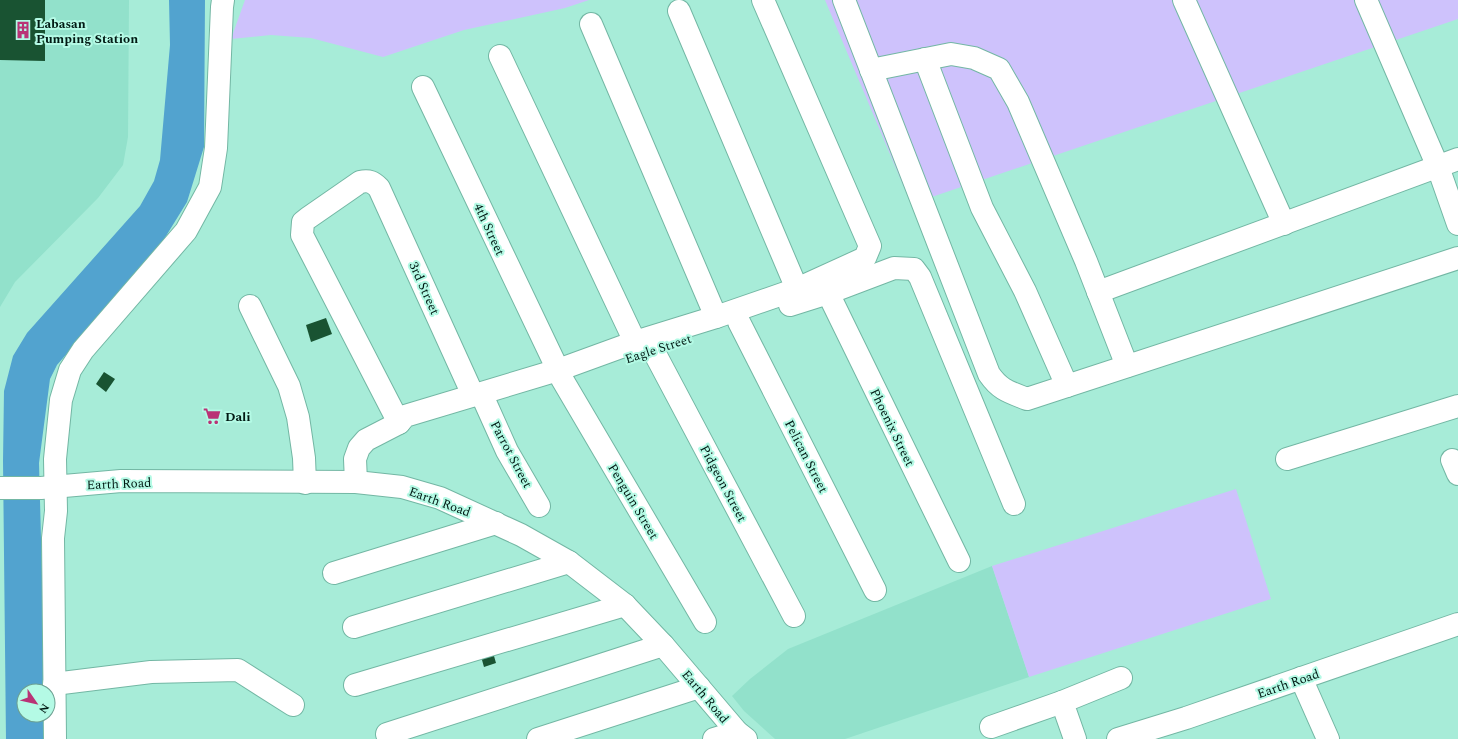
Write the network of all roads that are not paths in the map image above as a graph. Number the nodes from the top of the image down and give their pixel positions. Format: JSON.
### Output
{"nodes":[{"id":1,"x":224,"y":0,"type":"edge"},
{"id":2,"x":763,"y":0,"type":"edge"},
{"id":3,"x":844,"y":0,"type":"edge"},
{"id":4,"x":1184,"y":0,"type":"edge"},
{"id":5,"x":1366,"y":0,"type":"edge"},
{"id":6,"x":680,"y":11,"type":"dead end"},
{"id":7,"x":590,"y":24,"type":"dead end"},
{"id":8,"x":500,"y":56,"type":"dead end"},
{"id":9,"x":925,"y":59,"type":"junction"},
{"id":10,"x":871,"y":70,"type":"junction"},
{"id":11,"x":423,"y":87,"type":"dead end"},
{"id":12,"x":1458,"y":159,"type":"edge"},
{"id":13,"x":1438,"y":167,"type":"junction"},
{"id":14,"x":1284,"y":224,"type":"junction"},
{"id":15,"x":1458,"y":224,"type":"edge"},
{"id":16,"x":1458,"y":258,"type":"edge"},
{"id":17,"x":797,"y":289,"type":"junction"},
{"id":18,"x":1098,"y":292,"type":"junction"},
{"id":19,"x":828,"y":293,"type":"junction"},
{"id":20,"x":250,"y":306,"type":"dead end"},
{"id":21,"x":716,"y":317,"type":"junction"},
{"id":22,"x":739,"y":322,"type":"junction"},
{"id":23,"x":644,"y":346,"type":"junction"},
{"id":24,"x":1127,"y":366,"type":"junction"},
{"id":25,"x":560,"y":374,"type":"junction"},
{"id":26,"x":1067,"y":386,"type":"junction"},
{"id":27,"x":479,"y":398,"type":"junction"},
{"id":28,"x":1458,"y":406,"type":"edge"},
{"id":29,"x":399,"y":424,"type":"junction"},
{"id":30,"x":1287,"y":458,"type":"dead end"},
{"id":31,"x":356,"y":482,"type":"junction"},
{"id":32,"x":305,"y":483,"type":"junction"},
{"id":33,"x":48,"y":487,"type":"junction"},
{"id":34,"x":0,"y":488,"type":"edge"},
{"id":35,"x":1014,"y":504,"type":"dead end"},
{"id":36,"x":539,"y":506,"type":"dead end"},
{"id":37,"x":496,"y":523,"type":"junction"},
{"id":38,"x":959,"y":561,"type":"dead end"},
{"id":39,"x":569,"y":562,"type":"junction"},
{"id":40,"x":334,"y":573,"type":"dead end"},
{"id":41,"x":875,"y":590,"type":"dead end"},
{"id":42,"x":625,"y":605,"type":"junction"},
{"id":43,"x":794,"y":616,"type":"dead end"},
{"id":44,"x":705,"y":622,"type":"dead end"},
{"id":45,"x":1458,"y":624,"type":"edge"},
{"id":46,"x":354,"y":628,"type":"dead end"},
{"id":47,"x":664,"y":645,"type":"junction"},
{"id":48,"x":1121,"y":678,"type":"dead end"},
{"id":49,"x":1301,"y":678,"type":"junction"},
{"id":50,"x":54,"y":683,"type":"edge"},
{"id":51,"x":56,"y":684,"type":"edge"},
{"id":52,"x":355,"y":685,"type":"dead end"},
{"id":53,"x":699,"y":687,"type":"junction"},
{"id":54,"x":1062,"y":702,"type":"junction"},
{"id":55,"x":293,"y":706,"type":"dead end"},
{"id":56,"x":55,"y":723,"type":"edge"},
{"id":57,"x":991,"y":727,"type":"dead end"},
{"id":58,"x":387,"y":734,"type":"dead end"},
{"id":59,"x":741,"y":735,"type":"edge"},
{"id":60,"x":55,"y":739,"type":"edge"},
{"id":61,"x":538,"y":739,"type":"edge"},
{"id":62,"x":714,"y":739,"type":"edge"},
{"id":63,"x":1075,"y":739,"type":"edge"},
{"id":64,"x":1120,"y":739,"type":"edge"},
{"id":65,"x":1328,"y":739,"type":"edge"}],
"edges":[{"from":1,"to":33,"type":"street"},
{"from":2,"to":17,"type":"street","name":"Eagle Street"},
{"from":3,"to":10,"type":"street"},
{"from":4,"to":14,"type":"street"},
{"from":5,"to":13,"type":"street"},
{"from":6,"to":17,"type":"street"},
{"from":7,"to":21,"type":"street"},
{"from":8,"to":23,"type":"street","name":"Pidgeon Street"},
{"from":9,"to":10,"type":"street"},
{"from":9,"to":18,"type":"street"},
{"from":9,"to":26,"type":"street"},
{"from":10,"to":26,"type":"street"},
{"from":11,"to":25,"type":"street","name":"4th Street"},
{"from":12,"to":13,"type":"street"},
{"from":13,"to":14,"type":"street"},
{"from":13,"to":15,"type":"street"},
{"from":14,"to":18,"type":"street"},
{"from":16,"to":24,"type":"street"},
{"from":17,"to":21,"type":"street","name":"Eagle Street"},
{"from":18,"to":24,"type":"street"},
{"from":19,"to":22,"type":"street","name":"Eagle Street"},
{"from":19,"to":35,"type":"street","name":"Eagle Street"},
{"from":19,"to":38,"type":"street","name":"Phoenix Street"},
{"from":20,"to":32,"type":"street"},
{"from":21,"to":23,"type":"street","name":"Eagle Street"},
{"from":22,"to":23,"type":"street","name":"Eagle Street"},
{"from":22,"to":41,"type":"street","name":"Pelican Street"},
{"from":23,"to":25,"type":"street","name":"Eagle Street"},
{"from":23,"to":43,"type":"street","name":"Pidgeon Street"},
{"from":24,"to":26,"type":"street"},
{"from":25,"to":27,"type":"street","name":"Eagle Street"},
{"from":25,"to":44,"type":"street","name":"Penguin Street"},
{"from":27,"to":29,"type":"street","name":"Eagle Street"},
{"from":27,"to":29,"type":"street","name":"3rd Street"},
{"from":27,"to":36,"type":"street","name":"Parrot Street"},
{"from":28,"to":30,"type":"street"},
{"from":29,"to":31,"type":"street","name":"Eagle Street"},
{"from":31,"to":32,"type":"street","name":"Earth Road"},
{"from":31,"to":37,"type":"street","name":"Earth Road"},
{"from":32,"to":33,"type":"street","name":"Earth Road"},
{"from":33,"to":34,"type":"street","name":"Earth Road"},
{"from":33,"to":50,"type":"street"},
{"from":37,"to":39,"type":"street","name":"Earth Road"},
{"from":37,"to":40,"type":"street"},
{"from":39,"to":42,"type":"street","name":"Earth Road"},
{"from":39,"to":46,"type":"street"},
{"from":42,"to":47,"type":"street","name":"Earth Road"},
{"from":42,"to":52,"type":"street"},
{"from":45,"to":49,"type":"street","name":"Earth Road"},
{"from":47,"to":53,"type":"street","name":"Earth Road"},
{"from":47,"to":58,"type":"street"},
{"from":48,"to":54,"type":"street"},
{"from":49,"to":64,"type":"street","name":"Earth Road"},
{"from":49,"to":65,"type":"street"},
{"from":51,"to":55,"type":"street"},
{"from":53,"to":59,"type":"street","name":"Earth Road"},
{"from":53,"to":61,"type":"street"},
{"from":54,"to":57,"type":"street"},
{"from":54,"to":63,"type":"street"},
{"from":56,"to":60,"type":"street"},
{"from":59,"to":62,"type":"street"}]}
